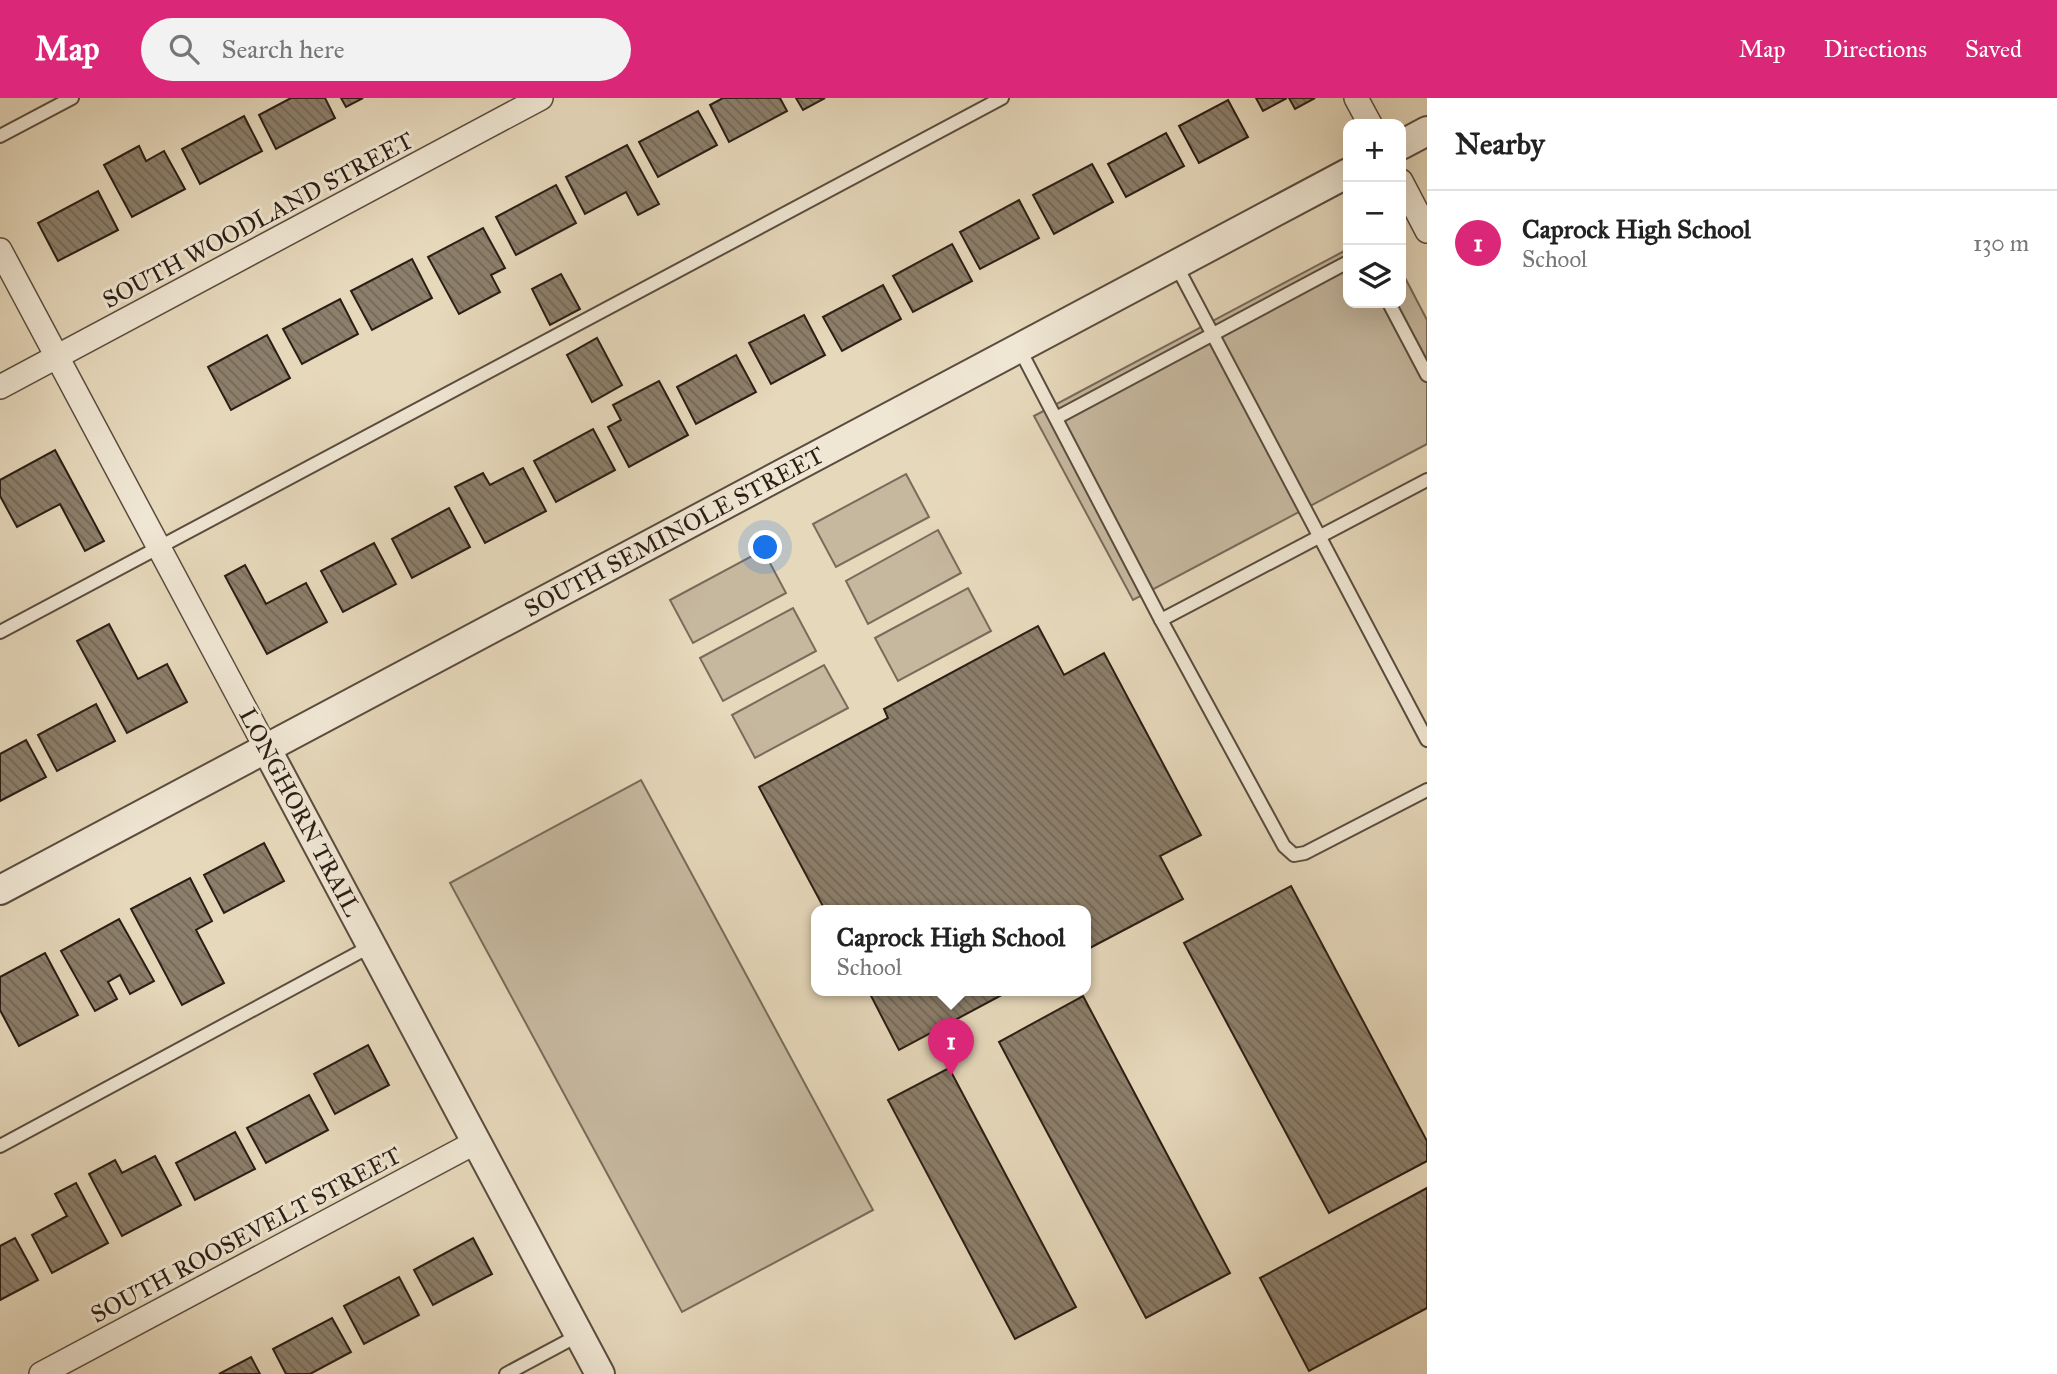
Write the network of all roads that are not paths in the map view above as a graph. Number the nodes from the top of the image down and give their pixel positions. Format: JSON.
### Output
{"nodes":[{"id":1,"x":72,"y":98,"type":"edge"},
{"id":2,"x":541,"y":98,"type":"edge"},
{"id":3,"x":1002,"y":98,"type":"edge"},
{"id":4,"x":1356,"y":98,"type":"edge"},
{"id":5,"x":1367,"y":119,"type":"edge"},
{"id":6,"x":1427,"y":131,"type":"edge"},
{"id":7,"x":0,"y":136,"type":"edge"},
{"id":8,"x":1406,"y":142,"type":"edge"},
{"id":9,"x":1343,"y":176,"type":"edge"},
{"id":10,"x":1402,"y":182,"type":"edge"},
{"id":11,"x":1427,"y":231,"type":"edge"},
{"id":12,"x":0,"y":250,"type":"edge"},
{"id":13,"x":1176,"y":265,"type":"junction"},
{"id":14,"x":1343,"y":265,"type":"edge"},
{"id":15,"x":1392,"y":308,"type":"edge"},
{"id":16,"x":1212,"y":334,"type":"junction"},
{"id":17,"x":1019,"y":348,"type":"junction"},
{"id":18,"x":57,"y":357,"type":"junction"},
{"id":19,"x":1427,"y":376,"type":"edge"},
{"id":20,"x":0,"y":387,"type":"edge"},
{"id":21,"x":1056,"y":418,"type":"junction"},
{"id":22,"x":1427,"y":480,"type":"edge"},
{"id":23,"x":1320,"y":537,"type":"junction"},
{"id":24,"x":158,"y":547,"type":"junction"},
{"id":25,"x":1161,"y":620,"type":"junction"},
{"id":26,"x":0,"y":632,"type":"edge"},
{"id":27,"x":1427,"y":740,"type":"edge"},
{"id":28,"x":266,"y":748,"type":"junction"},
{"id":29,"x":1427,"y":790,"type":"edge"},
{"id":30,"x":0,"y":890,"type":"edge"},
{"id":31,"x":371,"y":946,"type":"junction"},
{"id":32,"x":476,"y":1142,"type":"junction"},
{"id":33,"x":0,"y":1146,"type":"edge"},
{"id":34,"x":579,"y":1335,"type":"junction"},
{"id":35,"x":41,"y":1374,"type":"edge"},
{"id":36,"x":506,"y":1374,"type":"edge"},
{"id":37,"x":600,"y":1374,"type":"edge"}],
"edges":[{"from":1,"to":7,"type":"lane"},
{"from":2,"to":18,"type":"street","name":"SOUTH WOODLAND STREET"},
{"from":3,"to":24,"type":"lane"},
{"from":4,"to":5,"type":"street"},
{"from":6,"to":8,"type":"street"},
{"from":9,"to":13,"type":"street","name":"SOUTH SEMINOLE STREET"},
{"from":10,"to":11,"type":"street"},
{"from":12,"to":18,"type":"street","name":"LONGHORN TRAIL"},
{"from":13,"to":16,"type":"lane"},
{"from":13,"to":17,"type":"street","name":"SOUTH SEMINOLE STREET"},
{"from":14,"to":16,"type":"lane"},
{"from":15,"to":19,"type":"lane"},
{"from":16,"to":21,"type":"lane"},
{"from":16,"to":23,"type":"lane"},
{"from":17,"to":21,"type":"lane"},
{"from":17,"to":28,"type":"street","name":"SOUTH SEMINOLE STREET"},
{"from":18,"to":20,"type":"street","name":"SOUTH WOODLAND STREET"},
{"from":18,"to":24,"type":"street","name":"LONGHORN TRAIL"},
{"from":21,"to":25,"type":"lane"},
{"from":22,"to":23,"type":"lane"},
{"from":23,"to":25,"type":"lane"},
{"from":23,"to":27,"type":"lane"},
{"from":24,"to":26,"type":"lane"},
{"from":24,"to":28,"type":"street","name":"LONGHORN TRAIL"},
{"from":25,"to":29,"type":"lane"},
{"from":28,"to":30,"type":"street","name":"SOUTH SEMINOLE STREET"},
{"from":28,"to":31,"type":"street","name":"LONGHORN TRAIL"},
{"from":31,"to":32,"type":"street","name":"LONGHORN TRAIL"},
{"from":31,"to":33,"type":"lane"},
{"from":32,"to":34,"type":"street","name":"LONGHORN TRAIL"},
{"from":32,"to":35,"type":"street","name":"SOUTH ROOSEVELT STREET"},
{"from":34,"to":36,"type":"lane"},
{"from":34,"to":37,"type":"street","name":"LONGHORN TRAIL"}]}
